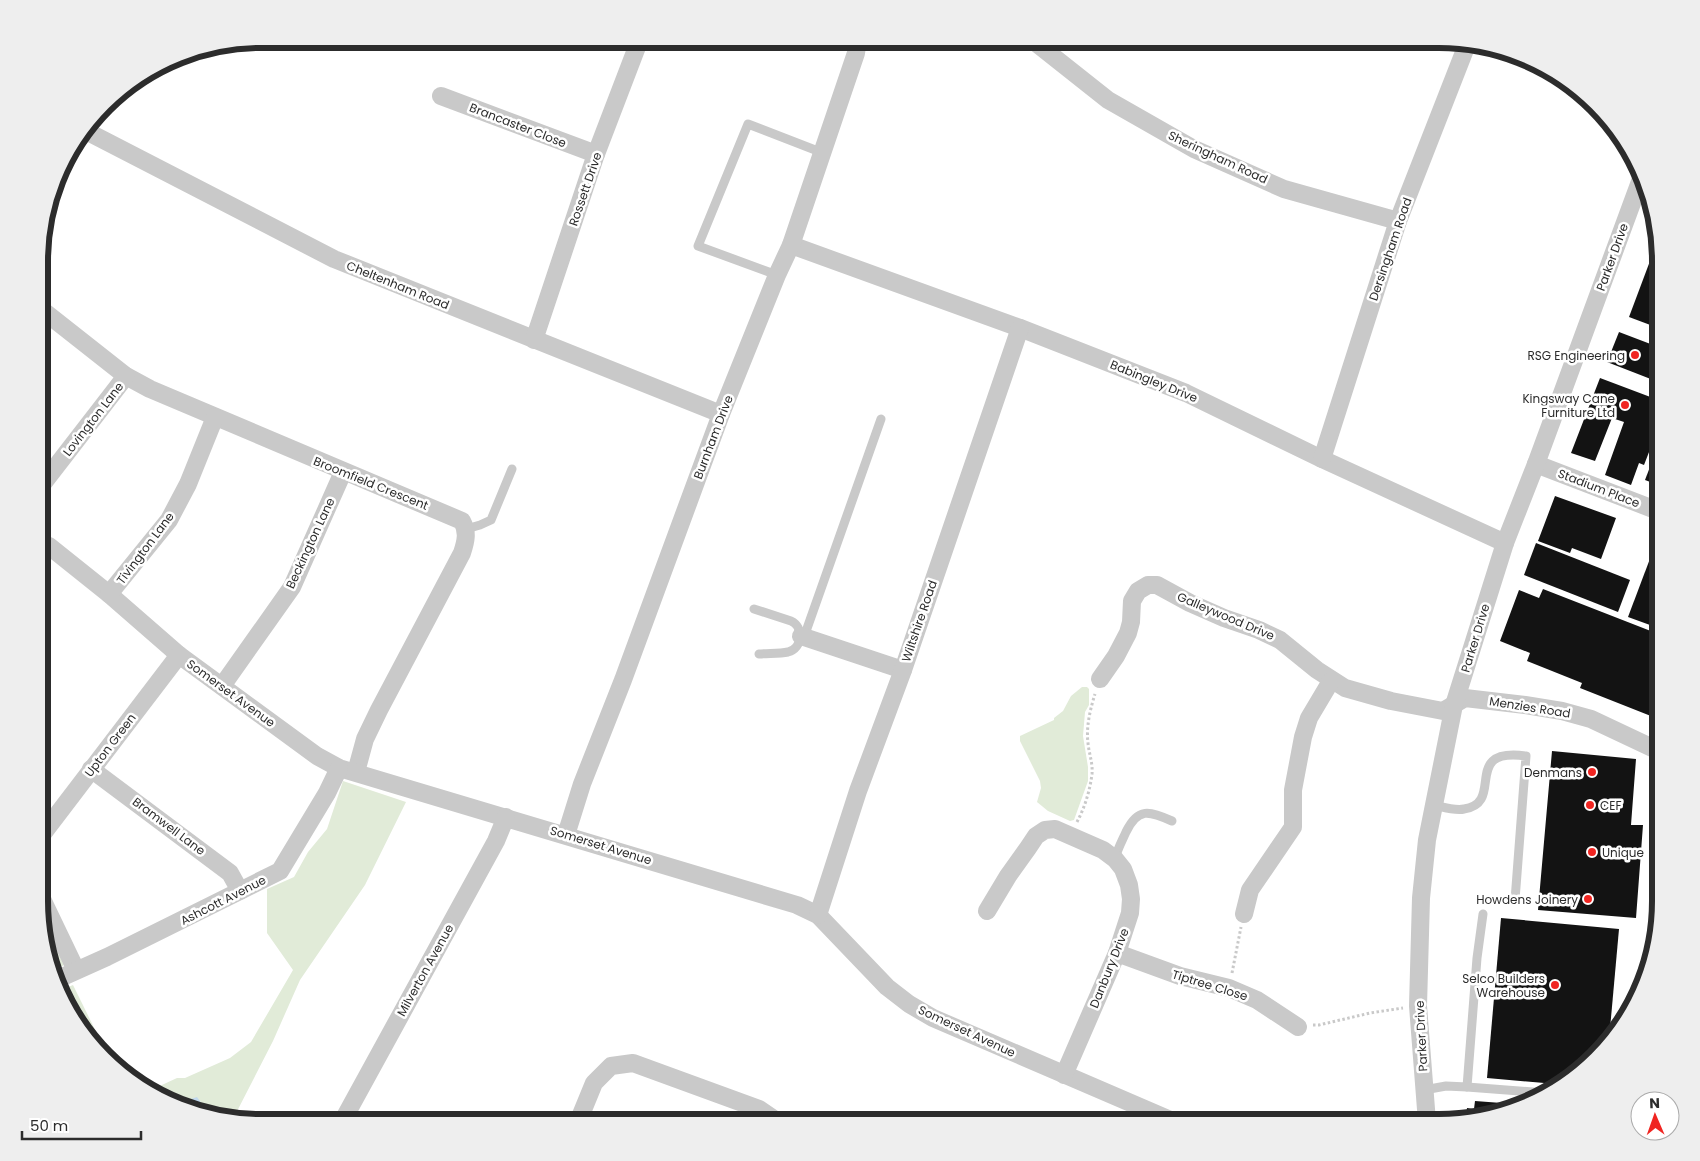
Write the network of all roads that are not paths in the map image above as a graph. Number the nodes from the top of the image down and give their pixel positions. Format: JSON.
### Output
{"nodes":[{"id":1,"x":637,"y":48,"type":"edge"},
{"id":2,"x":857,"y":48,"type":"edge"},
{"id":3,"x":1042,"y":48,"type":"edge"},
{"id":4,"x":1465,"y":49,"type":"edge"},
{"id":5,"x":441,"y":96,"type":"dead end"},
{"id":6,"x":90,"y":133,"type":"edge"},
{"id":7,"x":824,"y":153,"type":"junction"},
{"id":8,"x":596,"y":154,"type":"junction"},
{"id":9,"x":1639,"y":186,"type":"edge"},
{"id":10,"x":1398,"y":221,"type":"junction"},
{"id":11,"x":791,"y":245,"type":"junction"},
{"id":12,"x":777,"y":275,"type":"junction"},
{"id":13,"x":48,"y":315,"type":"edge"},
{"id":14,"x":1020,"y":328,"type":"junction"},
{"id":15,"x":534,"y":340,"type":"junction"},
{"id":16,"x":126,"y":376,"type":"junction"},
{"id":17,"x":722,"y":414,"type":"junction"},
{"id":18,"x":214,"y":417,"type":"junction"},
{"id":19,"x":881,"y":419,"type":"dead end"},
{"id":20,"x":1322,"y":459,"type":"junction"},
{"id":21,"x":1536,"y":464,"type":"junction"},
{"id":22,"x":512,"y":468,"type":"dead end"},
{"id":23,"x":343,"y":472,"type":"junction"},
{"id":24,"x":48,"y":477,"type":"edge"},
{"id":25,"x":1652,"y":509,"type":"edge"},
{"id":26,"x":466,"y":528,"type":"junction"},
{"id":27,"x":1504,"y":543,"type":"junction"},
{"id":28,"x":48,"y":546,"type":"edge"},
{"id":29,"x":110,"y":594,"type":"junction"},
{"id":30,"x":754,"y":609,"type":"dead end"},
{"id":31,"x":802,"y":636,"type":"junction"},
{"id":32,"x":759,"y":654,"type":"dead end"},
{"id":33,"x":179,"y":655,"type":"junction"},
{"id":34,"x":903,"y":670,"type":"junction"},
{"id":35,"x":1100,"y":679,"type":"road end"},
{"id":36,"x":1330,"y":680,"type":"junction"},
{"id":37,"x":222,"y":686,"type":"junction"},
{"id":38,"x":1454,"y":706,"type":"junction"},
{"id":39,"x":1652,"y":748,"type":"edge"},
{"id":40,"x":339,"y":768,"type":"junction"},
{"id":41,"x":91,"y":769,"type":"junction"},
{"id":42,"x":356,"y":772,"type":"junction"},
{"id":43,"x":1434,"y":805,"type":"junction"},
{"id":44,"x":506,"y":817,"type":"junction"},
{"id":45,"x":1172,"y":821,"type":"dead end"},
{"id":46,"x":48,"y":827,"type":"edge"},
{"id":47,"x":566,"y":835,"type":"junction"},
{"id":48,"x":1114,"y":859,"type":"junction"},
{"id":49,"x":240,"y":890,"type":"junction"},
{"id":50,"x":1515,"y":900,"type":"dead end"},
{"id":51,"x":48,"y":911,"type":"edge"},
{"id":52,"x":988,"y":911,"type":"dead end"},
{"id":53,"x":1244,"y":914,"type":"road end"},
{"id":54,"x":1483,"y":914,"type":"dead end"},
{"id":55,"x":818,"y":915,"type":"junction"},
{"id":56,"x":1117,"y":953,"type":"junction"},
{"id":57,"x":76,"y":970,"type":"junction"},
{"id":58,"x":62,"y":977,"type":"edge"},
{"id":59,"x":1298,"y":1027,"type":"road end"},
{"id":60,"x":1064,"y":1075,"type":"junction"},
{"id":61,"x":1467,"y":1087,"type":"junction"},
{"id":62,"x":1424,"y":1090,"type":"junction"},
{"id":63,"x":1532,"y":1093,"type":"edge"},
{"id":64,"x":346,"y":1114,"type":"edge"},
{"id":65,"x":581,"y":1114,"type":"edge"},
{"id":66,"x":767,"y":1114,"type":"edge"},
{"id":67,"x":1140,"y":1114,"type":"edge"},
{"id":68,"x":1427,"y":1114,"type":"edge"}],
"edges":[{"from":1,"to":8,"type":"street","name":"Rossett Drive"},
{"from":2,"to":7,"type":"street","name":"Burnham Drive"},
{"from":3,"to":10,"type":"street","name":"Sheringham Road"},
{"from":4,"to":10,"type":"street","name":"Dersingham Road"},
{"from":5,"to":8,"type":"street","name":"Brancaster Close"},
{"from":6,"to":15,"type":"street","name":"Cheltenham Road"},
{"from":7,"to":11,"type":"street","name":"Burnham Drive"},
{"from":7,"to":12,"type":"lane"},
{"from":8,"to":15,"type":"street","name":"Rossett Drive"},
{"from":9,"to":21,"type":"street","name":"Parker Drive"},
{"from":10,"to":20,"type":"street","name":"Dersingham Road"},
{"from":11,"to":12,"type":"street","name":"Burnham Drive"},
{"from":11,"to":14,"type":"street","name":"Babingley Drive"},
{"from":12,"to":17,"type":"street","name":"Burnham Drive"},
{"from":13,"to":16,"type":"street","name":"Broomfield Crescent"},
{"from":14,"to":20,"type":"street","name":"Babingley Drive"},
{"from":14,"to":34,"type":"street","name":"Wiltshire Road"},
{"from":15,"to":17,"type":"street","name":"Cheltenham Road"},
{"from":16,"to":18,"type":"street","name":"Broomfield Crescent"},
{"from":16,"to":24,"type":"street","name":"Lovington Lane"},
{"from":17,"to":47,"type":"street","name":"Burnham Drive"},
{"from":18,"to":23,"type":"street","name":"Broomfield Crescent"},
{"from":18,"to":29,"type":"street","name":"Tivington Lane"},
{"from":19,"to":31,"type":"lane"},
{"from":20,"to":27,"type":"street","name":"Babingley Drive"},
{"from":21,"to":25,"type":"street","name":"Stadium Place"},
{"from":21,"to":27,"type":"street","name":"Parker Drive"},
{"from":22,"to":26,"type":"lane"},
{"from":23,"to":26,"type":"street","name":"Broomfield Crescent"},
{"from":23,"to":37,"type":"street","name":"Beckington Lane"},
{"from":26,"to":42,"type":"street"},
{"from":27,"to":38,"type":"street","name":"Parker Drive"},
{"from":28,"to":29,"type":"street","name":"Somerset Avenue"},
{"from":29,"to":33,"type":"street","name":"Somerset Avenue"},
{"from":30,"to":31,"type":"lane"},
{"from":31,"to":32,"type":"lane"},
{"from":31,"to":34,"type":"street"},
{"from":33,"to":37,"type":"street","name":"Somerset Avenue"},
{"from":33,"to":41,"type":"street","name":"Upton Green"},
{"from":34,"to":55,"type":"street","name":"Wiltshire Road"},
{"from":35,"to":36,"type":"street","name":"Galleywood Drive"},
{"from":36,"to":38,"type":"street","name":"Galleywood Drive"},
{"from":36,"to":53,"type":"street"},
{"from":37,"to":40,"type":"street","name":"Somerset Avenue"},
{"from":38,"to":39,"type":"street","name":"Menzies Road"},
{"from":38,"to":43,"type":"street","name":"Parker Drive"},
{"from":40,"to":42,"type":"street","name":"Somerset Avenue"},
{"from":40,"to":49,"type":"street","name":"Ashcott Avenue"},
{"from":41,"to":46,"type":"street","name":"Upton Green"},
{"from":41,"to":49,"type":"street","name":"Bramwell Lane"},
{"from":42,"to":44,"type":"street","name":"Somerset Avenue"},
{"from":43,"to":50,"type":"lane"},
{"from":43,"to":62,"type":"street","name":"Parker Drive"},
{"from":44,"to":47,"type":"street","name":"Somerset Avenue"},
{"from":44,"to":64,"type":"street","name":"Milverton Avenue"},
{"from":45,"to":48,"type":"lane"},
{"from":47,"to":55,"type":"street","name":"Somerset Avenue"},
{"from":48,"to":52,"type":"street","name":"Danbury Drive"},
{"from":48,"to":56,"type":"street","name":"Danbury Drive"},
{"from":49,"to":57,"type":"street","name":"Ashcott Avenue"},
{"from":51,"to":57,"type":"street"},
{"from":54,"to":61,"type":"lane"},
{"from":55,"to":60,"type":"street","name":"Somerset Avenue"},
{"from":56,"to":59,"type":"street","name":"Tiptree Close"},
{"from":56,"to":60,"type":"street","name":"Danbury Drive"},
{"from":57,"to":58,"type":"street","name":"Ashcott Avenue"},
{"from":60,"to":67,"type":"street","name":"Somerset Avenue"},
{"from":61,"to":62,"type":"lane"},
{"from":61,"to":63,"type":"lane"},
{"from":62,"to":68,"type":"street","name":"Parker Drive"},
{"from":65,"to":66,"type":"street"}]}
